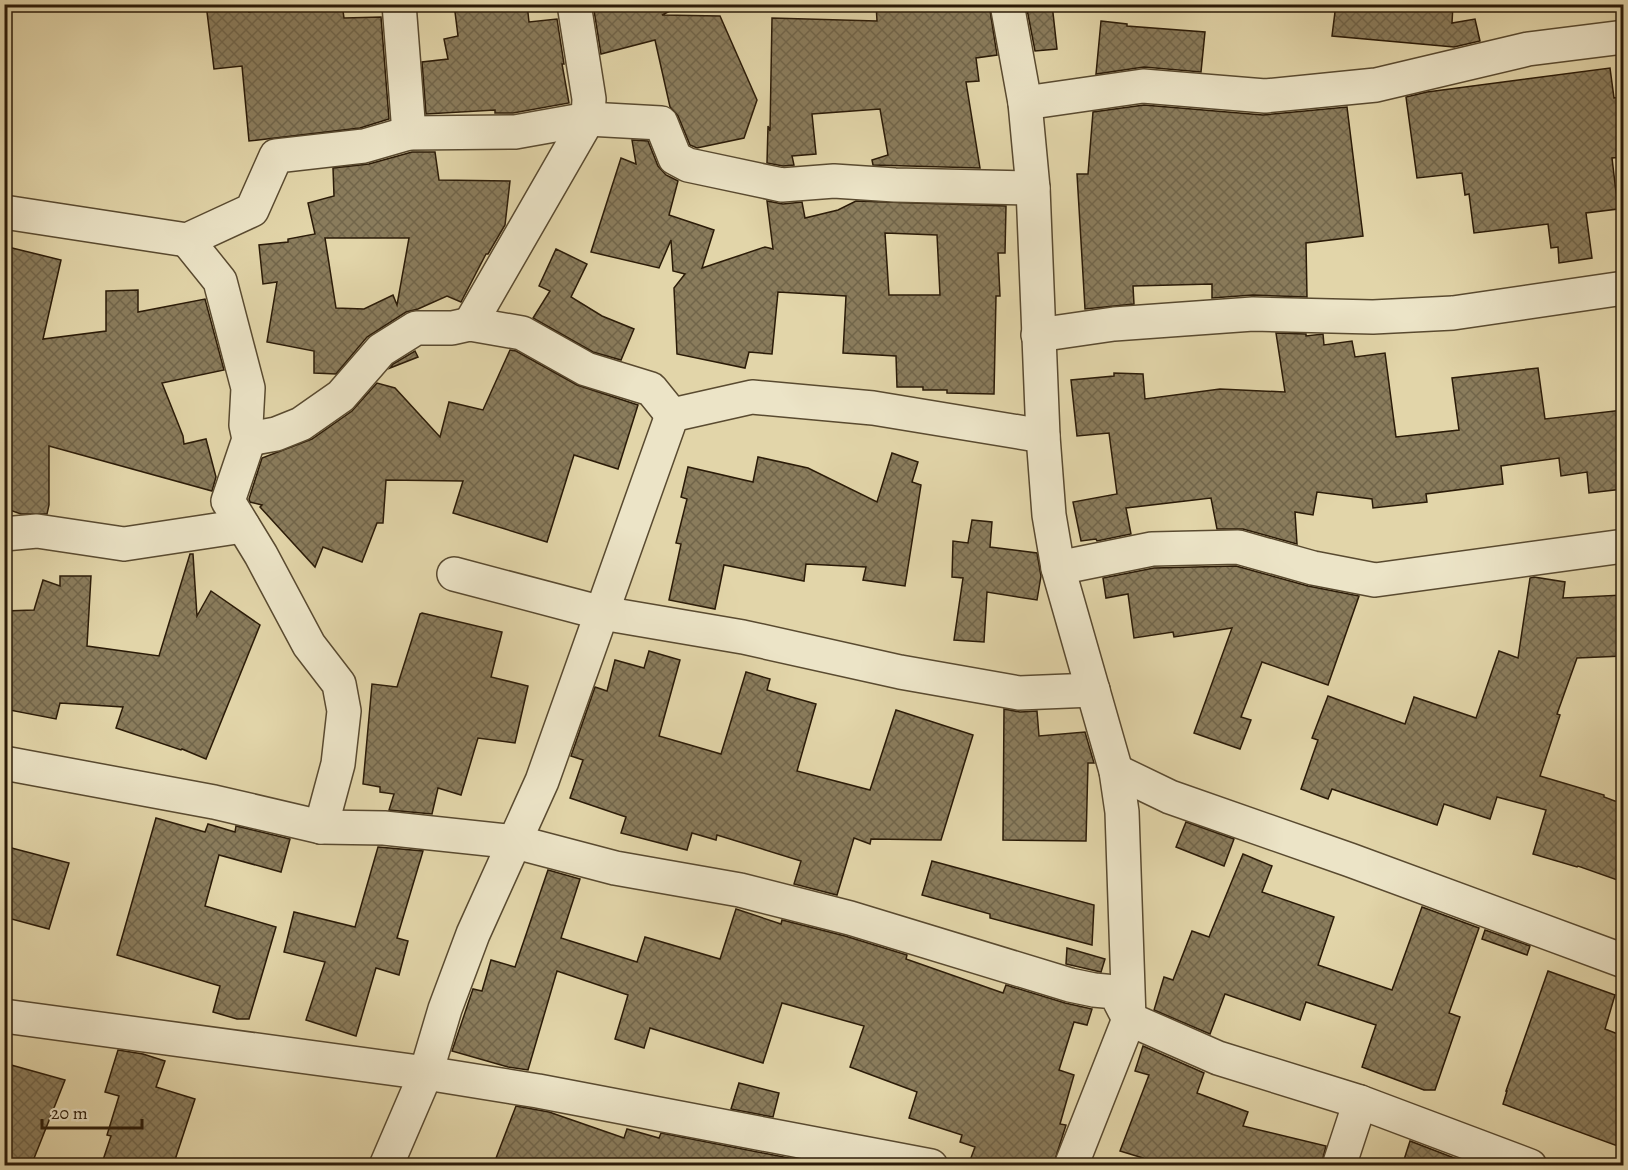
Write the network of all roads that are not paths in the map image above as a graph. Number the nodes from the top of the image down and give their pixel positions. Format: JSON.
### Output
{"nodes":[{"id":1,"x":399,"y":4,"type":"edge"},
{"id":2,"x":574,"y":4,"type":"edge"},
{"id":3,"x":1007,"y":4,"type":"edge"},
{"id":4,"x":1623,"y":37,"type":"edge"},
{"id":5,"x":1025,"y":103,"type":"junction"},
{"id":6,"x":588,"y":119,"type":"junction"},
{"id":7,"x":409,"y":133,"type":"junction"},
{"id":8,"x":1033,"y":188,"type":"junction"},
{"id":9,"x":4,"y":212,"type":"edge"},
{"id":10,"x":188,"y":240,"type":"junction"},
{"id":11,"x":1623,"y":288,"type":"edge"},
{"id":12,"x":470,"y":324,"type":"junction"},
{"id":13,"x":1038,"y":335,"type":"junction"},
{"id":14,"x":672,"y":415,"type":"junction"},
{"id":15,"x":1043,"y":436,"type":"junction"},
{"id":16,"x":249,"y":439,"type":"junction"},
{"id":17,"x":243,"y":526,"type":"junction"},
{"id":18,"x":4,"y":534,"type":"edge"},
{"id":19,"x":1623,"y":546,"type":"edge"},
{"id":20,"x":1058,"y":568,"type":"junction"},
{"id":21,"x":454,"y":574,"type":"dead end"},
{"id":22,"x":602,"y":613,"type":"junction"},
{"id":23,"x":1093,"y":690,"type":"junction"},
{"id":24,"x":4,"y":763,"type":"edge"},
{"id":25,"x":1116,"y":771,"type":"junction"},
{"id":26,"x":321,"y":827,"type":"junction"},
{"id":27,"x":516,"y":842,"type":"junction"},
{"id":28,"x":1623,"y":960,"type":"edge"},
{"id":29,"x":4,"y":1016,"type":"edge"},
{"id":30,"x":1129,"y":1019,"type":"junction"},
{"id":31,"x":426,"y":1073,"type":"junction"},
{"id":32,"x":1360,"y":1102,"type":"junction"},
{"id":33,"x":386,"y":1166,"type":"edge"},
{"id":34,"x":931,"y":1166,"type":"edge"},
{"id":35,"x":1071,"y":1166,"type":"edge"},
{"id":36,"x":1339,"y":1166,"type":"edge"},
{"id":37,"x":1530,"y":1166,"type":"edge"}],
"edges":[{"from":1,"to":7,"type":"street"},
{"from":2,"to":6,"type":"street"},
{"from":3,"to":5,"type":"street"},
{"from":4,"to":5,"type":"street"},
{"from":5,"to":8,"type":"street"},
{"from":6,"to":7,"type":"street"},
{"from":6,"to":8,"type":"street"},
{"from":6,"to":12,"type":"street"},
{"from":7,"to":10,"type":"street"},
{"from":8,"to":13,"type":"street"},
{"from":9,"to":10,"type":"street"},
{"from":10,"to":16,"type":"street"},
{"from":11,"to":13,"type":"street"},
{"from":12,"to":14,"type":"street"},
{"from":12,"to":16,"type":"street"},
{"from":13,"to":15,"type":"street"},
{"from":14,"to":15,"type":"street"},
{"from":14,"to":22,"type":"street"},
{"from":15,"to":20,"type":"street"},
{"from":16,"to":17,"type":"street"},
{"from":17,"to":18,"type":"street"},
{"from":17,"to":26,"type":"street"},
{"from":19,"to":20,"type":"street"},
{"from":20,"to":23,"type":"street"},
{"from":21,"to":22,"type":"street"},
{"from":22,"to":23,"type":"street"},
{"from":22,"to":27,"type":"street"},
{"from":23,"to":25,"type":"street"},
{"from":24,"to":26,"type":"street"},
{"from":25,"to":28,"type":"street"},
{"from":25,"to":30,"type":"street"},
{"from":26,"to":27,"type":"street"},
{"from":27,"to":30,"type":"street"},
{"from":27,"to":31,"type":"street"},
{"from":29,"to":31,"type":"street"},
{"from":30,"to":32,"type":"street"},
{"from":30,"to":35,"type":"street"},
{"from":31,"to":33,"type":"street"},
{"from":31,"to":34,"type":"street"},
{"from":32,"to":36,"type":"street"},
{"from":32,"to":37,"type":"street"}]}
